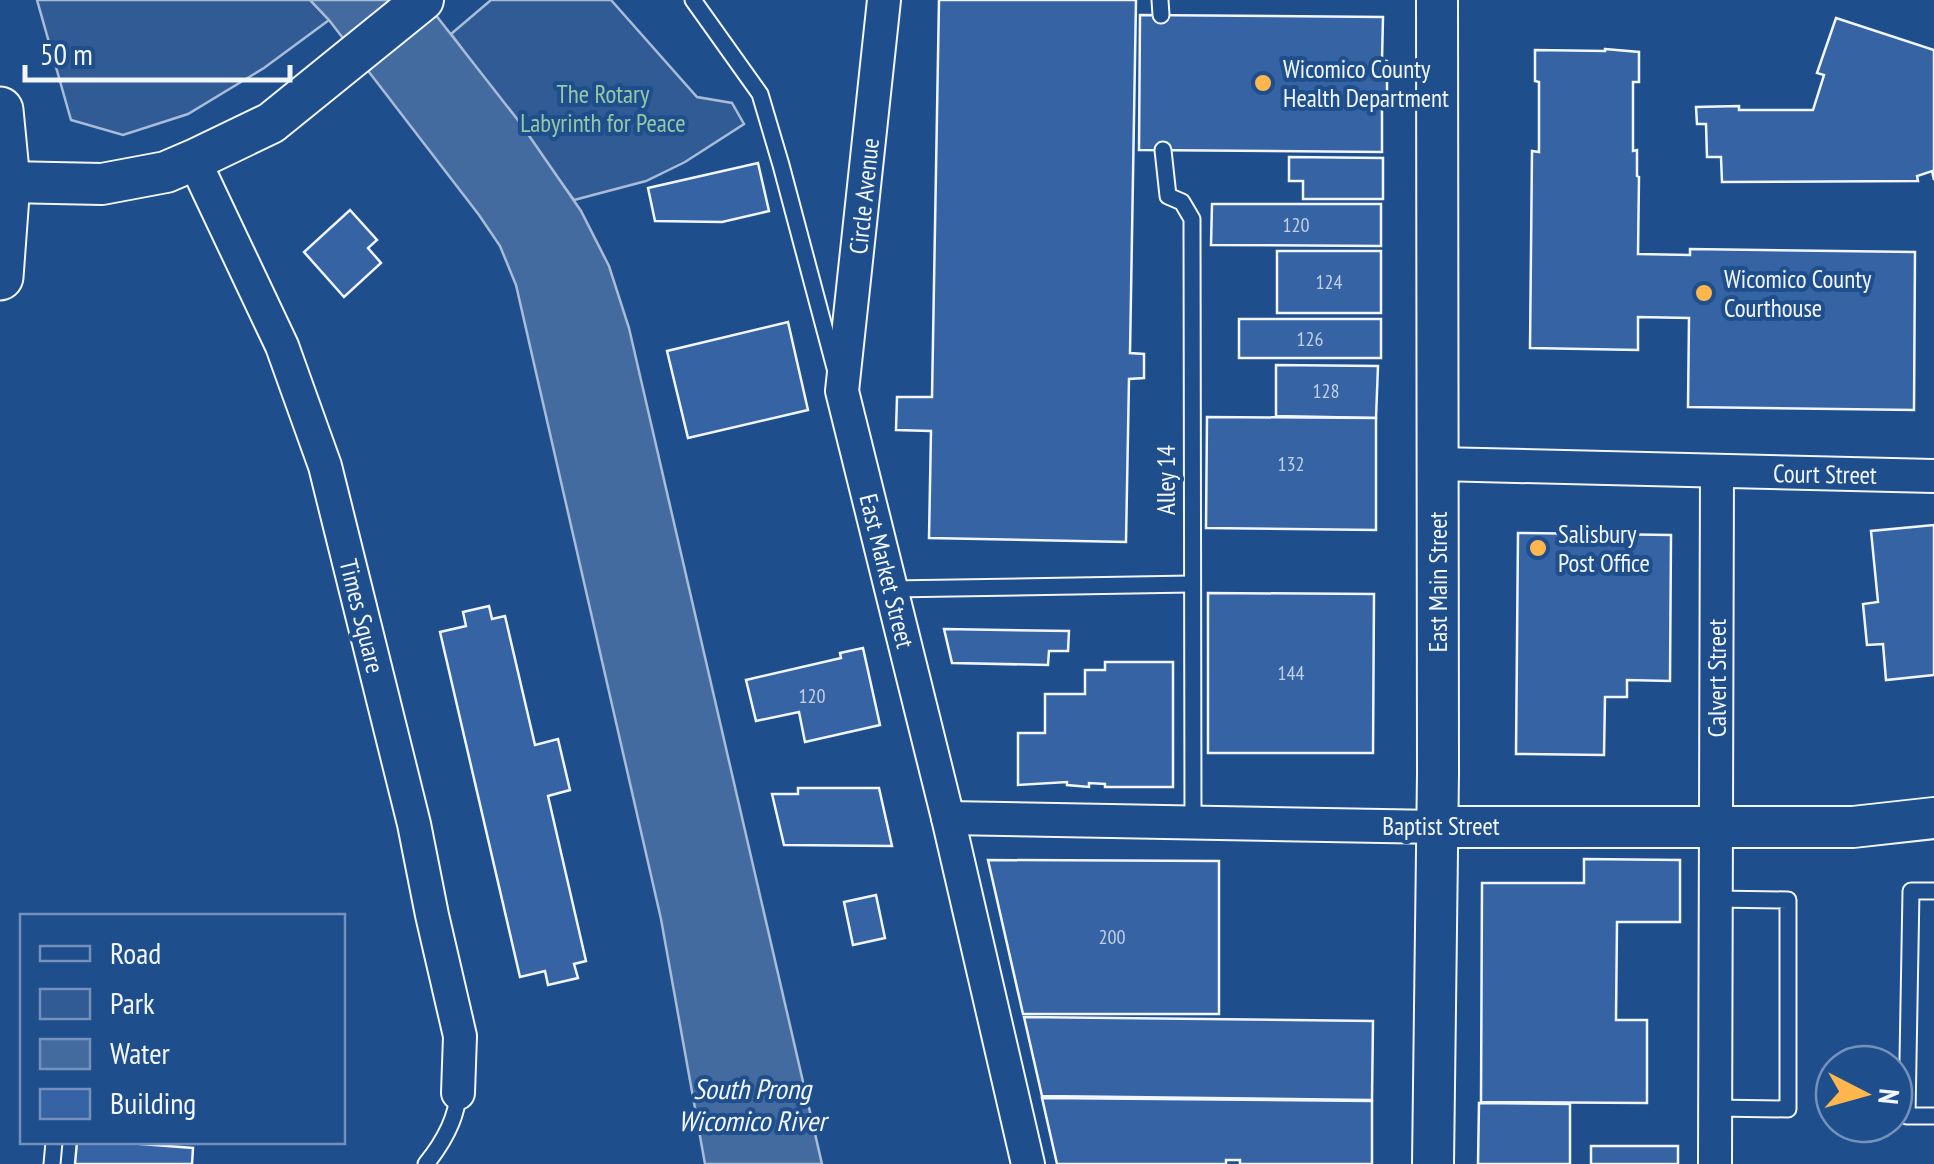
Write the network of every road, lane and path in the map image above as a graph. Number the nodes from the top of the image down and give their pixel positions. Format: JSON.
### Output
{"nodes":[{"id":1,"x":423,"y":0,"type":"edge"},
{"id":2,"x":693,"y":0,"type":"edge"},
{"id":3,"x":884,"y":0,"type":"edge"},
{"id":4,"x":1436,"y":0,"type":"edge"},
{"id":5,"x":0,"y":110,"type":"edge"},
{"id":6,"x":1163,"y":150,"type":"dead end"},
{"id":7,"x":194,"y":160,"type":"junction"},
{"id":8,"x":8,"y":182,"type":"junction"},
{"id":9,"x":0,"y":277,"type":"edge"},
{"id":10,"x":842,"y":392,"type":"junction"},
{"id":11,"x":1438,"y":464,"type":"junction"},
{"id":12,"x":1717,"y":471,"type":"junction"},
{"id":13,"x":1934,"y":476,"type":"edge"},
{"id":14,"x":1191,"y":584,"type":"junction"},
{"id":15,"x":891,"y":590,"type":"junction"},
{"id":16,"x":948,"y":818,"type":"junction"},
{"id":17,"x":1934,"y":818,"type":"edge"},
{"id":18,"x":1194,"y":822,"type":"junction"},
{"id":19,"x":1717,"y":826,"type":"junction"},
{"id":20,"x":1438,"y":827,"type":"junction"},
{"id":21,"x":1934,"y":891,"type":"edge"},
{"id":22,"x":1716,"y":899,"type":"junction"},
{"id":23,"x":458,"y":1093,"type":"joint"},
{"id":24,"x":1716,"y":1108,"type":"junction"},
{"id":25,"x":1934,"y":1116,"type":"edge"},
{"id":26,"x":426,"y":1164,"type":"edge"},
{"id":27,"x":1028,"y":1164,"type":"edge"},
{"id":28,"x":1432,"y":1164,"type":"edge"},
{"id":29,"x":1715,"y":1164,"type":"edge"}],
"edges":[{"from":1,"to":7,"type":"street"},
{"from":2,"to":10,"type":"lane","name":"East Market Street"},
{"from":3,"to":10,"type":"street","name":"Circle Avenue"},
{"from":4,"to":11,"type":"street","name":"East Main Street"},
{"from":5,"to":8,"type":"main road"},
{"from":6,"to":14,"type":"lane","name":"Alley 14"},
{"from":7,"to":8,"type":"street"},
{"from":7,"to":23,"type":"street","name":"Times Square"},
{"from":8,"to":9,"type":"main road"},
{"from":10,"to":15,"type":"street","name":"East Market Street"},
{"from":11,"to":12,"type":"street"},
{"from":11,"to":20,"type":"street","name":"East Main Street"},
{"from":12,"to":13,"type":"street","name":"Court Street"},
{"from":12,"to":19,"type":"street","name":"Calvert Street"},
{"from":14,"to":15,"type":"lane"},
{"from":14,"to":18,"type":"lane","name":"Alley 14"},
{"from":15,"to":16,"type":"street","name":"East Market Street"},
{"from":16,"to":18,"type":"street","name":"Baptist Street"},
{"from":16,"to":27,"type":"street","name":"East Market Street"},
{"from":17,"to":19,"type":"street","name":"Baptist Street"},
{"from":18,"to":20,"type":"street","name":"Baptist Street"},
{"from":19,"to":20,"type":"street","name":"Baptist Street"},
{"from":19,"to":22,"type":"street","name":"Calvert Street"},
{"from":20,"to":28,"type":"street","name":"East Main Street"},
{"from":21,"to":25,"type":"lane"},
{"from":22,"to":24,"type":"street","name":"Calvert Street"},
{"from":22,"to":24,"type":"lane"},
{"from":23,"to":26,"type":"lane"},
{"from":24,"to":29,"type":"street","name":"Calvert Street"}]}
